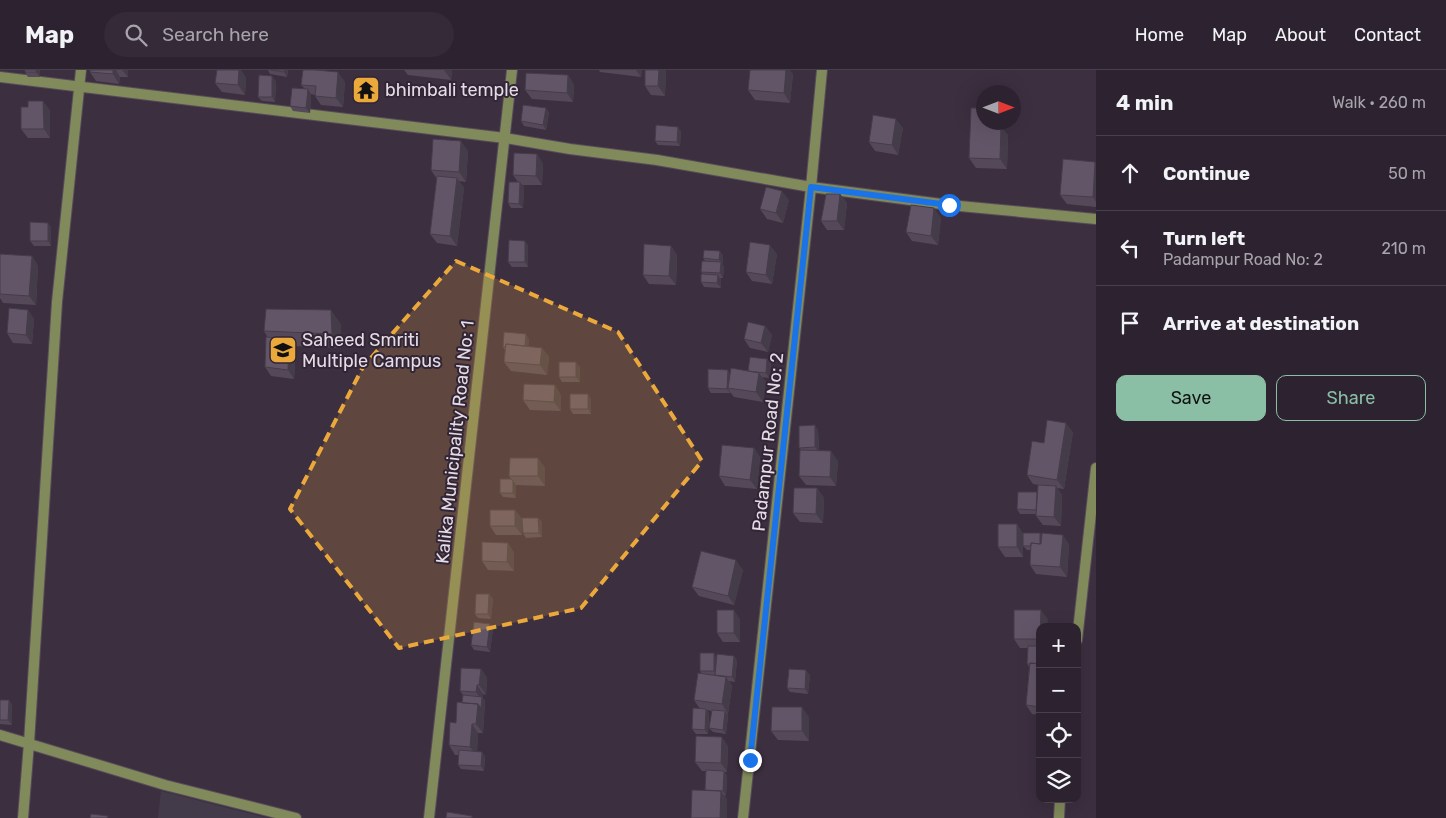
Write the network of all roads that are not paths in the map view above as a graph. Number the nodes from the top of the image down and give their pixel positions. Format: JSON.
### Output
{"nodes":[{"id":1,"x":82,"y":70,"type":"edge"},
{"id":2,"x":512,"y":70,"type":"edge"},
{"id":3,"x":822,"y":70,"type":"edge"},
{"id":4,"x":0,"y":77,"type":"edge"},
{"id":5,"x":79,"y":86,"type":"junction"},
{"id":6,"x":505,"y":138,"type":"junction"},
{"id":7,"x":811,"y":187,"type":"junction"},
{"id":8,"x":1096,"y":219,"type":"edge"},
{"id":9,"x":1096,"y":468,"type":"edge"},
{"id":10,"x":1079,"y":623,"type":"edge"},
{"id":11,"x":0,"y":735,"type":"edge"},
{"id":12,"x":29,"y":742,"type":"junction"},
{"id":13,"x":1060,"y":803,"type":"edge"},
{"id":14,"x":23,"y":818,"type":"edge"},
{"id":15,"x":296,"y":818,"type":"edge"},
{"id":16,"x":429,"y":818,"type":"edge"},
{"id":17,"x":744,"y":818,"type":"edge"},
{"id":18,"x":1058,"y":818,"type":"edge"}],
"edges":[{"from":1,"to":5,"type":"street"},
{"from":2,"to":6,"type":"street","name":"Kalika Municipality Road No: 1"},
{"from":3,"to":7,"type":"street","name":"Padampur Road No: 2"},
{"from":4,"to":5,"type":"street"},
{"from":5,"to":6,"type":"street"},
{"from":5,"to":12,"type":"street"},
{"from":6,"to":7,"type":"street"},
{"from":6,"to":16,"type":"street","name":"Kalika Municipality Road No: 1"},
{"from":7,"to":8,"type":"street"},
{"from":7,"to":17,"type":"street","name":"Padampur Road No: 2"},
{"from":9,"to":10,"type":"street"},
{"from":11,"to":12,"type":"street"},
{"from":12,"to":14,"type":"street"},
{"from":12,"to":15,"type":"street"},
{"from":13,"to":18,"type":"street"}]}
